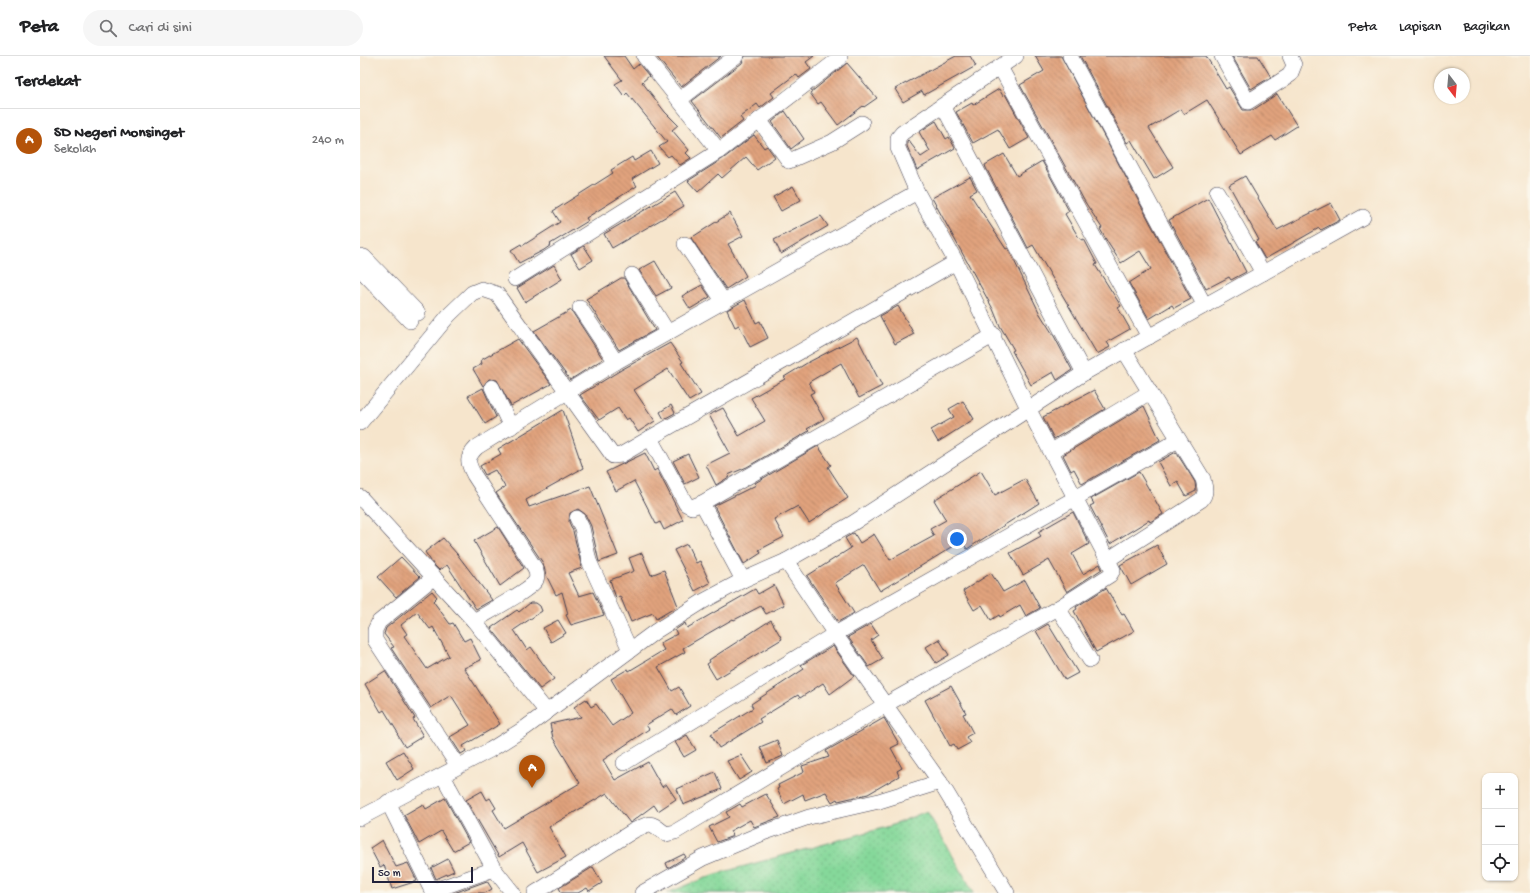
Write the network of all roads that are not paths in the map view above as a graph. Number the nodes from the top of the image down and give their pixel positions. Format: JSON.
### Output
{"nodes":[{"id":1,"x":644,"y":56,"type":"edge"},
{"id":2,"x":736,"y":56,"type":"edge"},
{"id":3,"x":1016,"y":56,"type":"edge"},
{"id":4,"x":1070,"y":56,"type":"edge"},
{"id":5,"x":1222,"y":56,"type":"edge"},
{"id":6,"x":1290,"y":56,"type":"edge"},
{"id":7,"x":840,"y":58,"type":"dead end"},
{"id":8,"x":1000,"y":67,"type":"junction"},
{"id":9,"x":678,"y":100,"type":"junction"},
{"id":10,"x":943,"y":106,"type":"junction"},
{"id":11,"x":759,"y":120,"type":"junction"},
{"id":12,"x":862,"y":123,"type":"dead end"},
{"id":13,"x":719,"y":151,"type":"junction"},
{"id":14,"x":917,"y":192,"type":"junction"},
{"id":15,"x":1217,"y":192,"type":"dead end"},
{"id":16,"x":1363,"y":218,"type":"dead end"},
{"id":17,"x":685,"y":244,"type":"dead end"},
{"id":18,"x":360,"y":256,"type":"edge"},
{"id":19,"x":956,"y":262,"type":"junction"},
{"id":20,"x":360,"y":269,"type":"edge"},
{"id":21,"x":1263,"y":273,"type":"junction"},
{"id":22,"x":632,"y":275,"type":"dead end"},
{"id":23,"x":515,"y":279,"type":"dead end"},
{"id":24,"x":724,"y":302,"type":"junction"},
{"id":25,"x":1204,"y":306,"type":"junction"},
{"id":26,"x":580,"y":308,"type":"dead end"},
{"id":27,"x":668,"y":333,"type":"junction"},
{"id":28,"x":994,"y":335,"type":"junction"},
{"id":29,"x":1149,"y":337,"type":"junction"},
{"id":30,"x":1124,"y":350,"type":"junction"},
{"id":31,"x":616,"y":362,"type":"junction"},
{"id":32,"x":1084,"y":373,"type":"junction"},
{"id":33,"x":492,"y":387,"type":"dead end"},
{"id":34,"x":1150,"y":392,"type":"junction"},
{"id":35,"x":567,"y":393,"type":"junction"},
{"id":36,"x":1029,"y":410,"type":"junction"},
{"id":37,"x":360,"y":422,"type":"edge"},
{"id":38,"x":511,"y":427,"type":"junction"},
{"id":39,"x":650,"y":438,"type":"junction"},
{"id":40,"x":1178,"y":440,"type":"junction"},
{"id":41,"x":1052,"y":451,"type":"junction"},
{"id":42,"x":360,"y":497,"type":"edge"},
{"id":43,"x":1077,"y":499,"type":"junction"},
{"id":44,"x":702,"y":503,"type":"junction"},
{"id":45,"x":577,"y":518,"type":"dead end"},
{"id":46,"x":1109,"y":559,"type":"junction"},
{"id":47,"x":786,"y":561,"type":"junction"},
{"id":48,"x":434,"y":576,"type":"junction"},
{"id":49,"x":743,"y":580,"type":"junction"},
{"id":50,"x":1058,"y":608,"type":"junction"},
{"id":51,"x":474,"y":621,"type":"junction"},
{"id":52,"x":835,"y":634,"type":"junction"},
{"id":53,"x":630,"y":650,"type":"junction"},
{"id":54,"x":1090,"y":660,"type":"dead end"},
{"id":55,"x":885,"y":705,"type":"junction"},
{"id":56,"x":547,"y":712,"type":"junction"},
{"id":57,"x":624,"y":763,"type":"dead end"},
{"id":58,"x":458,"y":766,"type":"junction"},
{"id":59,"x":443,"y":776,"type":"junction"},
{"id":60,"x":941,"y":784,"type":"junction"},
{"id":61,"x":388,"y":802,"type":"junction"},
{"id":62,"x":360,"y":818,"type":"edge"},
{"id":63,"x":494,"y":869,"type":"junction"},
{"id":64,"x":513,"y":893,"type":"edge"},
{"id":65,"x":535,"y":893,"type":"edge"},
{"id":66,"x":642,"y":893,"type":"edge"},
{"id":67,"x":1006,"y":893,"type":"edge"}],
"edges":[{"from":1,"to":9,"type":"street"},
{"from":2,"to":9,"type":"street"},
{"from":3,"to":8,"type":"street"},
{"from":4,"to":25,"type":"street"},
{"from":5,"to":6,"type":"street"},
{"from":7,"to":11,"type":"street"},
{"from":8,"to":10,"type":"street"},
{"from":8,"to":29,"type":"street"},
{"from":9,"to":13,"type":"street"},
{"from":10,"to":14,"type":"street"},
{"from":10,"to":32,"type":"street"},
{"from":11,"to":12,"type":"street"},
{"from":11,"to":13,"type":"street"},
{"from":13,"to":23,"type":"street"},
{"from":14,"to":19,"type":"street"},
{"from":14,"to":24,"type":"street"},
{"from":15,"to":21,"type":"street"},
{"from":16,"to":21,"type":"street"},
{"from":17,"to":24,"type":"street"},
{"from":18,"to":20,"type":"street"},
{"from":19,"to":28,"type":"street"},
{"from":19,"to":39,"type":"street"},
{"from":21,"to":25,"type":"street"},
{"from":22,"to":27,"type":"street"},
{"from":24,"to":27,"type":"street"},
{"from":25,"to":29,"type":"street"},
{"from":26,"to":31,"type":"street"},
{"from":27,"to":31,"type":"street"},
{"from":28,"to":36,"type":"street"},
{"from":28,"to":44,"type":"street"},
{"from":29,"to":30,"type":"street"},
{"from":30,"to":32,"type":"street"},
{"from":30,"to":34,"type":"street"},
{"from":31,"to":35,"type":"street"},
{"from":32,"to":36,"type":"street"},
{"from":33,"to":38,"type":"street"},
{"from":34,"to":40,"type":"street"},
{"from":34,"to":41,"type":"street"},
{"from":35,"to":37,"type":"street"},
{"from":35,"to":38,"type":"street"},
{"from":35,"to":39,"type":"street"},
{"from":36,"to":41,"type":"street"},
{"from":36,"to":47,"type":"street"},
{"from":38,"to":51,"type":"street"},
{"from":39,"to":44,"type":"street"},
{"from":40,"to":43,"type":"street"},
{"from":40,"to":46,"type":"street"},
{"from":41,"to":43,"type":"street"},
{"from":42,"to":48,"type":"street"},
{"from":43,"to":46,"type":"street"},
{"from":43,"to":52,"type":"street"},
{"from":44,"to":49,"type":"street"},
{"from":45,"to":53,"type":"street"},
{"from":46,"to":50,"type":"street"},
{"from":47,"to":49,"type":"street"},
{"from":47,"to":52,"type":"street"},
{"from":48,"to":51,"type":"street"},
{"from":48,"to":58,"type":"street"},
{"from":49,"to":53,"type":"street"},
{"from":50,"to":54,"type":"street"},
{"from":50,"to":55,"type":"street"},
{"from":51,"to":56,"type":"street"},
{"from":52,"to":55,"type":"street"},
{"from":52,"to":57,"type":"street"},
{"from":53,"to":56,"type":"street"},
{"from":55,"to":60,"type":"street"},
{"from":55,"to":65,"type":"street"},
{"from":56,"to":58,"type":"street"},
{"from":58,"to":59,"type":"street"},
{"from":59,"to":61,"type":"street"},
{"from":59,"to":63,"type":"street"},
{"from":60,"to":66,"type":"street"},
{"from":60,"to":67,"type":"street"},
{"from":61,"to":62,"type":"street"},
{"from":61,"to":63,"type":"street"},
{"from":63,"to":64,"type":"street"}]}
